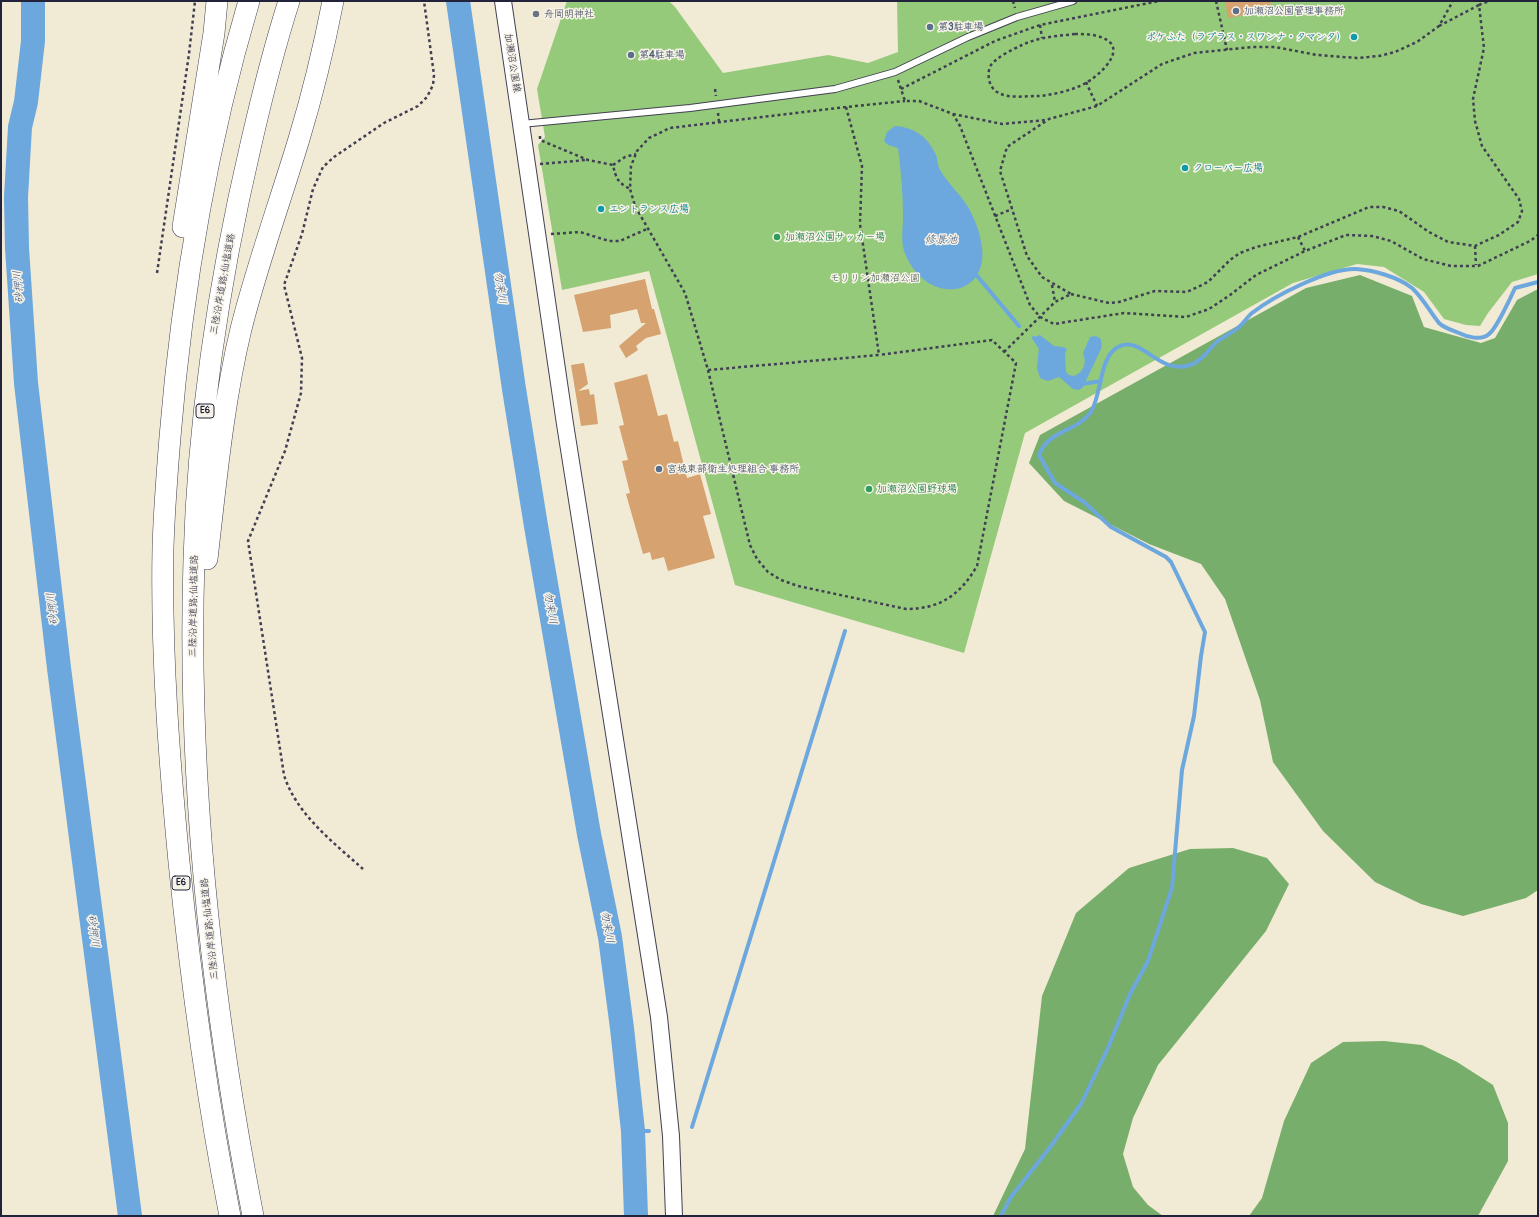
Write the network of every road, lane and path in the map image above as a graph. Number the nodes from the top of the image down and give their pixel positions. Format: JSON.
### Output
{"nodes":[{"id":1,"x":195,"y":1,"type":"edge"},
{"id":2,"x":216,"y":1,"type":"edge"},
{"id":3,"x":249,"y":1,"type":"edge"},
{"id":4,"x":289,"y":1,"type":"edge"},
{"id":5,"x":333,"y":1,"type":"edge"},
{"id":6,"x":424,"y":1,"type":"edge"},
{"id":7,"x":503,"y":1,"type":"edge"},
{"id":8,"x":1073,"y":1,"type":"edge"},
{"id":9,"x":1159,"y":1,"type":"edge"},
{"id":10,"x":1216,"y":1,"type":"edge"},
{"id":11,"x":1453,"y":1,"type":"edge"},
{"id":12,"x":1489,"y":1,"type":"edge"},
{"id":13,"x":1479,"y":4,"type":"junction"},
{"id":14,"x":1020,"y":25,"type":"dead end"},
{"id":15,"x":1040,"y":25,"type":"junction"},
{"id":16,"x":1439,"y":26,"type":"junction"},
{"id":17,"x":1022,"y":31,"type":"junction"},
{"id":18,"x":1042,"y":38,"type":"junction"},
{"id":19,"x":1227,"y":50,"type":"junction"},
{"id":20,"x":895,"y":72,"type":"junction"},
{"id":21,"x":1086,"y":82,"type":"junction"},
{"id":22,"x":715,"y":89,"type":"dead end"},
{"id":23,"x":901,"y":89,"type":"junction"},
{"id":24,"x":716,"y":97,"type":"dead end"},
{"id":25,"x":905,"y":100,"type":"junction"},
{"id":26,"x":1097,"y":106,"type":"junction"},
{"id":27,"x":846,"y":107,"type":"junction"},
{"id":28,"x":718,"y":111,"type":"dead end"},
{"id":29,"x":953,"y":114,"type":"junction"},
{"id":30,"x":1049,"y":119,"type":"junction"},
{"id":31,"x":719,"y":122,"type":"junction"},
{"id":32,"x":521,"y":124,"type":"junction"},
{"id":33,"x":540,"y":136,"type":"dead end"},
{"id":34,"x":636,"y":154,"type":"junction"},
{"id":35,"x":588,"y":160,"type":"junction"},
{"id":36,"x":537,"y":164,"type":"dead end"},
{"id":37,"x":613,"y":165,"type":"junction"},
{"id":38,"x":630,"y":189,"type":"junction"},
{"id":39,"x":1012,"y":209,"type":"junction"},
{"id":40,"x":995,"y":216,"type":"junction"},
{"id":41,"x":649,"y":228,"type":"junction"},
{"id":42,"x":547,"y":235,"type":"dead end"},
{"id":43,"x":1538,"y":235,"type":"edge"},
{"id":44,"x":1298,"y":237,"type":"junction"},
{"id":45,"x":1475,"y":246,"type":"junction"},
{"id":46,"x":1305,"y":251,"type":"junction"},
{"id":47,"x":1476,"y":266,"type":"junction"},
{"id":48,"x":157,"y":273,"type":"dead end"},
{"id":49,"x":1052,"y":284,"type":"junction"},
{"id":50,"x":1071,"y":294,"type":"junction"},
{"id":51,"x":1055,"y":302,"type":"junction"},
{"id":52,"x":1040,"y":317,"type":"junction"},
{"id":53,"x":1004,"y":352,"type":"junction"},
{"id":54,"x":879,"y":355,"type":"junction"},
{"id":55,"x":708,"y":370,"type":"junction"},
{"id":56,"x":163,"y":547,"type":"junction"},
{"id":57,"x":200,"y":830,"type":"junction"},
{"id":58,"x":363,"y":869,"type":"dead end"},
{"id":59,"x":230,"y":1216,"type":"edge"},
{"id":60,"x":253,"y":1216,"type":"edge"},
{"id":61,"x":674,"y":1216,"type":"edge"}],
"edges":[{"from":1,"to":48,"type":"path"},
{"from":2,"to":56,"type":"highway"},
{"from":3,"to":56,"type":"highway","number":"E6"},
{"from":4,"to":57,"type":"highway","name":"三陸沿岸道路;仙塩道路","number":"E6"},
{"from":5,"to":57,"type":"highway"},
{"from":6,"to":58,"type":"path"},
{"from":7,"to":32,"type":"street","name":"加瀬沼公園線"},
{"from":8,"to":20,"type":"lane"},
{"from":9,"to":15,"type":"path"},
{"from":10,"to":19,"type":"path"},
{"from":11,"to":16,"type":"path"},
{"from":12,"to":13,"type":"path"},
{"from":13,"to":16,"type":"path"},
{"from":13,"to":45,"type":"path"},
{"from":14,"to":17,"type":"path"},
{"from":15,"to":17,"type":"path"},
{"from":15,"to":18,"type":"path"},
{"from":16,"to":19,"type":"path"},
{"from":17,"to":23,"type":"path"},
{"from":18,"to":21,"type":"path"},
{"from":18,"to":21,"type":"path"},
{"from":19,"to":26,"type":"path"},
{"from":20,"to":23,"type":"path"},
{"from":20,"to":32,"type":"lane"},
{"from":21,"to":26,"type":"path"},
{"from":22,"to":24,"type":"path"},
{"from":23,"to":25,"type":"path"},
{"from":25,"to":27,"type":"path"},
{"from":25,"to":29,"type":"path"},
{"from":26,"to":30,"type":"path"},
{"from":27,"to":31,"type":"path"},
{"from":27,"to":54,"type":"path"},
{"from":28,"to":31,"type":"path"},
{"from":29,"to":30,"type":"path"},
{"from":29,"to":40,"type":"path"},
{"from":30,"to":39,"type":"path"},
{"from":31,"to":34,"type":"path"},
{"from":32,"to":61,"type":"street","name":"加瀬沼公園線"},
{"from":33,"to":35,"type":"path"},
{"from":34,"to":37,"type":"path"},
{"from":34,"to":38,"type":"path"},
{"from":35,"to":36,"type":"path"},
{"from":35,"to":37,"type":"path"},
{"from":37,"to":38,"type":"path"},
{"from":38,"to":41,"type":"path"},
{"from":39,"to":40,"type":"path"},
{"from":39,"to":49,"type":"path"},
{"from":40,"to":52,"type":"path"},
{"from":41,"to":42,"type":"path"},
{"from":41,"to":55,"type":"path"},
{"from":43,"to":47,"type":"path"},
{"from":44,"to":45,"type":"path"},
{"from":44,"to":46,"type":"path"},
{"from":44,"to":50,"type":"path"},
{"from":45,"to":47,"type":"path"},
{"from":46,"to":47,"type":"path"},
{"from":46,"to":52,"type":"path"},
{"from":49,"to":50,"type":"path"},
{"from":49,"to":51,"type":"path"},
{"from":50,"to":51,"type":"path"},
{"from":51,"to":52,"type":"path"},
{"from":52,"to":53,"type":"path"},
{"from":53,"to":54,"type":"path"},
{"from":53,"to":55,"type":"path"},
{"from":54,"to":55,"type":"path"},
{"from":56,"to":59,"type":"highway","number":"E6"},
{"from":57,"to":60,"type":"highway","name":"三陸沿岸道路;仙塩道路","number":"E6"}]}
